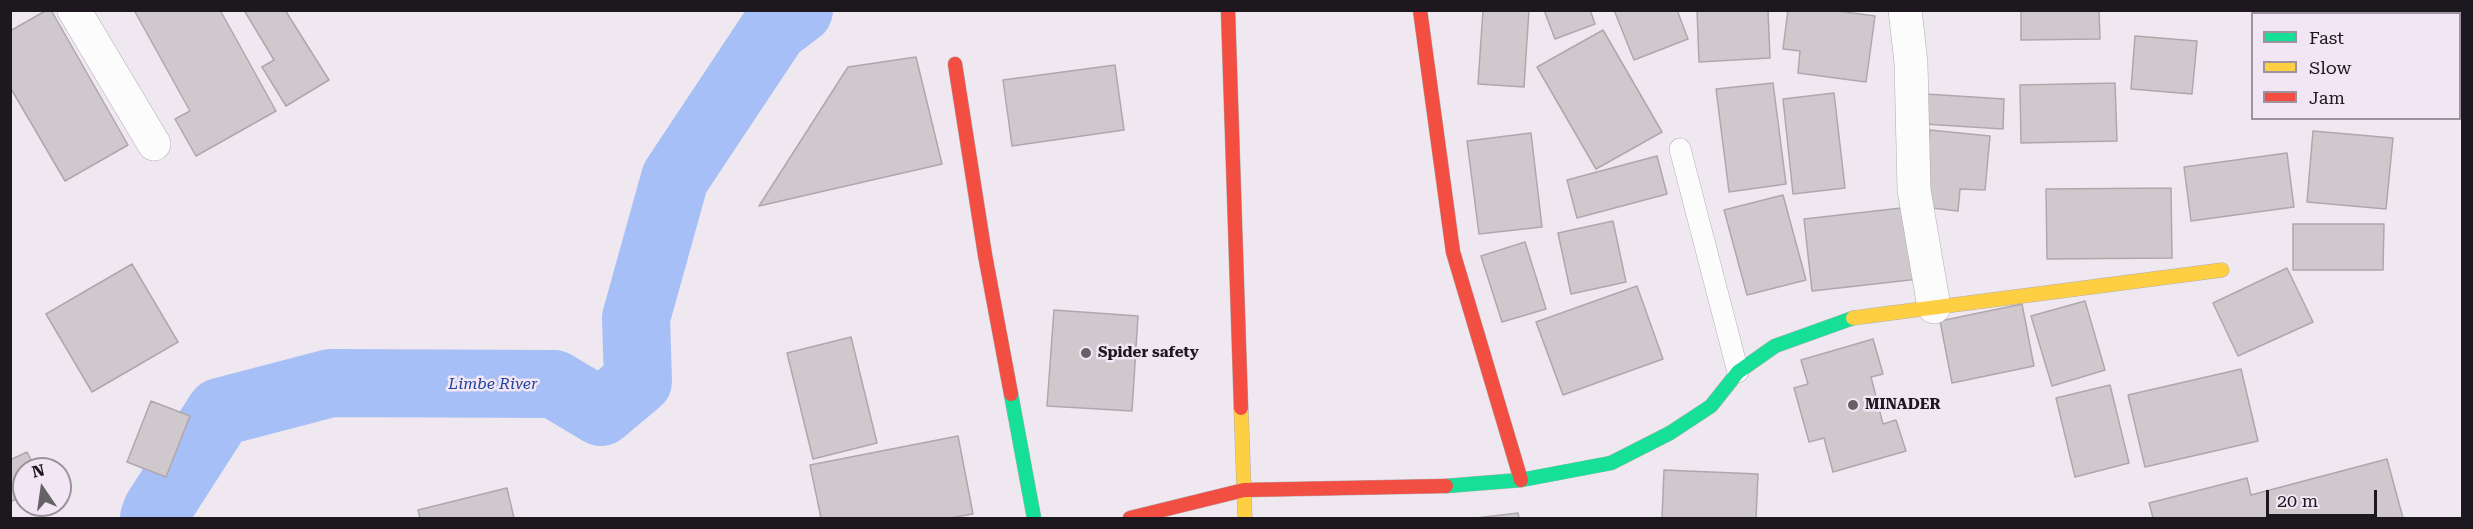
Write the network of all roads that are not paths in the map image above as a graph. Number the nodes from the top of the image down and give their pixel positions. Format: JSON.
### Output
{"nodes":[{"id":1,"x":74,"y":10,"type":"edge"},
{"id":2,"x":1228,"y":10,"type":"edge"},
{"id":3,"x":1420,"y":10,"type":"edge"},
{"id":4,"x":1905,"y":10,"type":"edge"},
{"id":5,"x":955,"y":64,"type":"dead end"},
{"id":6,"x":154,"y":144,"type":"dead end"},
{"id":7,"x":1680,"y":148,"type":"dead end"},
{"id":8,"x":2222,"y":270,"type":"dead end"},
{"id":9,"x":1934,"y":307,"type":"junction"},
{"id":10,"x":1738,"y":372,"type":"junction"},
{"id":11,"x":1521,"y":480,"type":"junction"},
{"id":12,"x":1244,"y":490,"type":"junction"},
{"id":13,"x":1034,"y":519,"type":"edge"},
{"id":14,"x":1130,"y":519,"type":"edge"},
{"id":15,"x":1245,"y":519,"type":"edge"}],
"edges":[{"from":1,"to":6,"type":"street"},
{"from":2,"to":12,"type":"main road"},
{"from":3,"to":11,"type":"main road"},
{"from":4,"to":9,"type":"street"},
{"from":5,"to":13,"type":"main road"},
{"from":7,"to":10,"type":"lane"},
{"from":8,"to":9,"type":"main road"},
{"from":9,"to":10,"type":"main road"},
{"from":10,"to":11,"type":"main road"},
{"from":11,"to":12,"type":"main road"},
{"from":12,"to":14,"type":"main road"},
{"from":12,"to":15,"type":"main road"}]}
